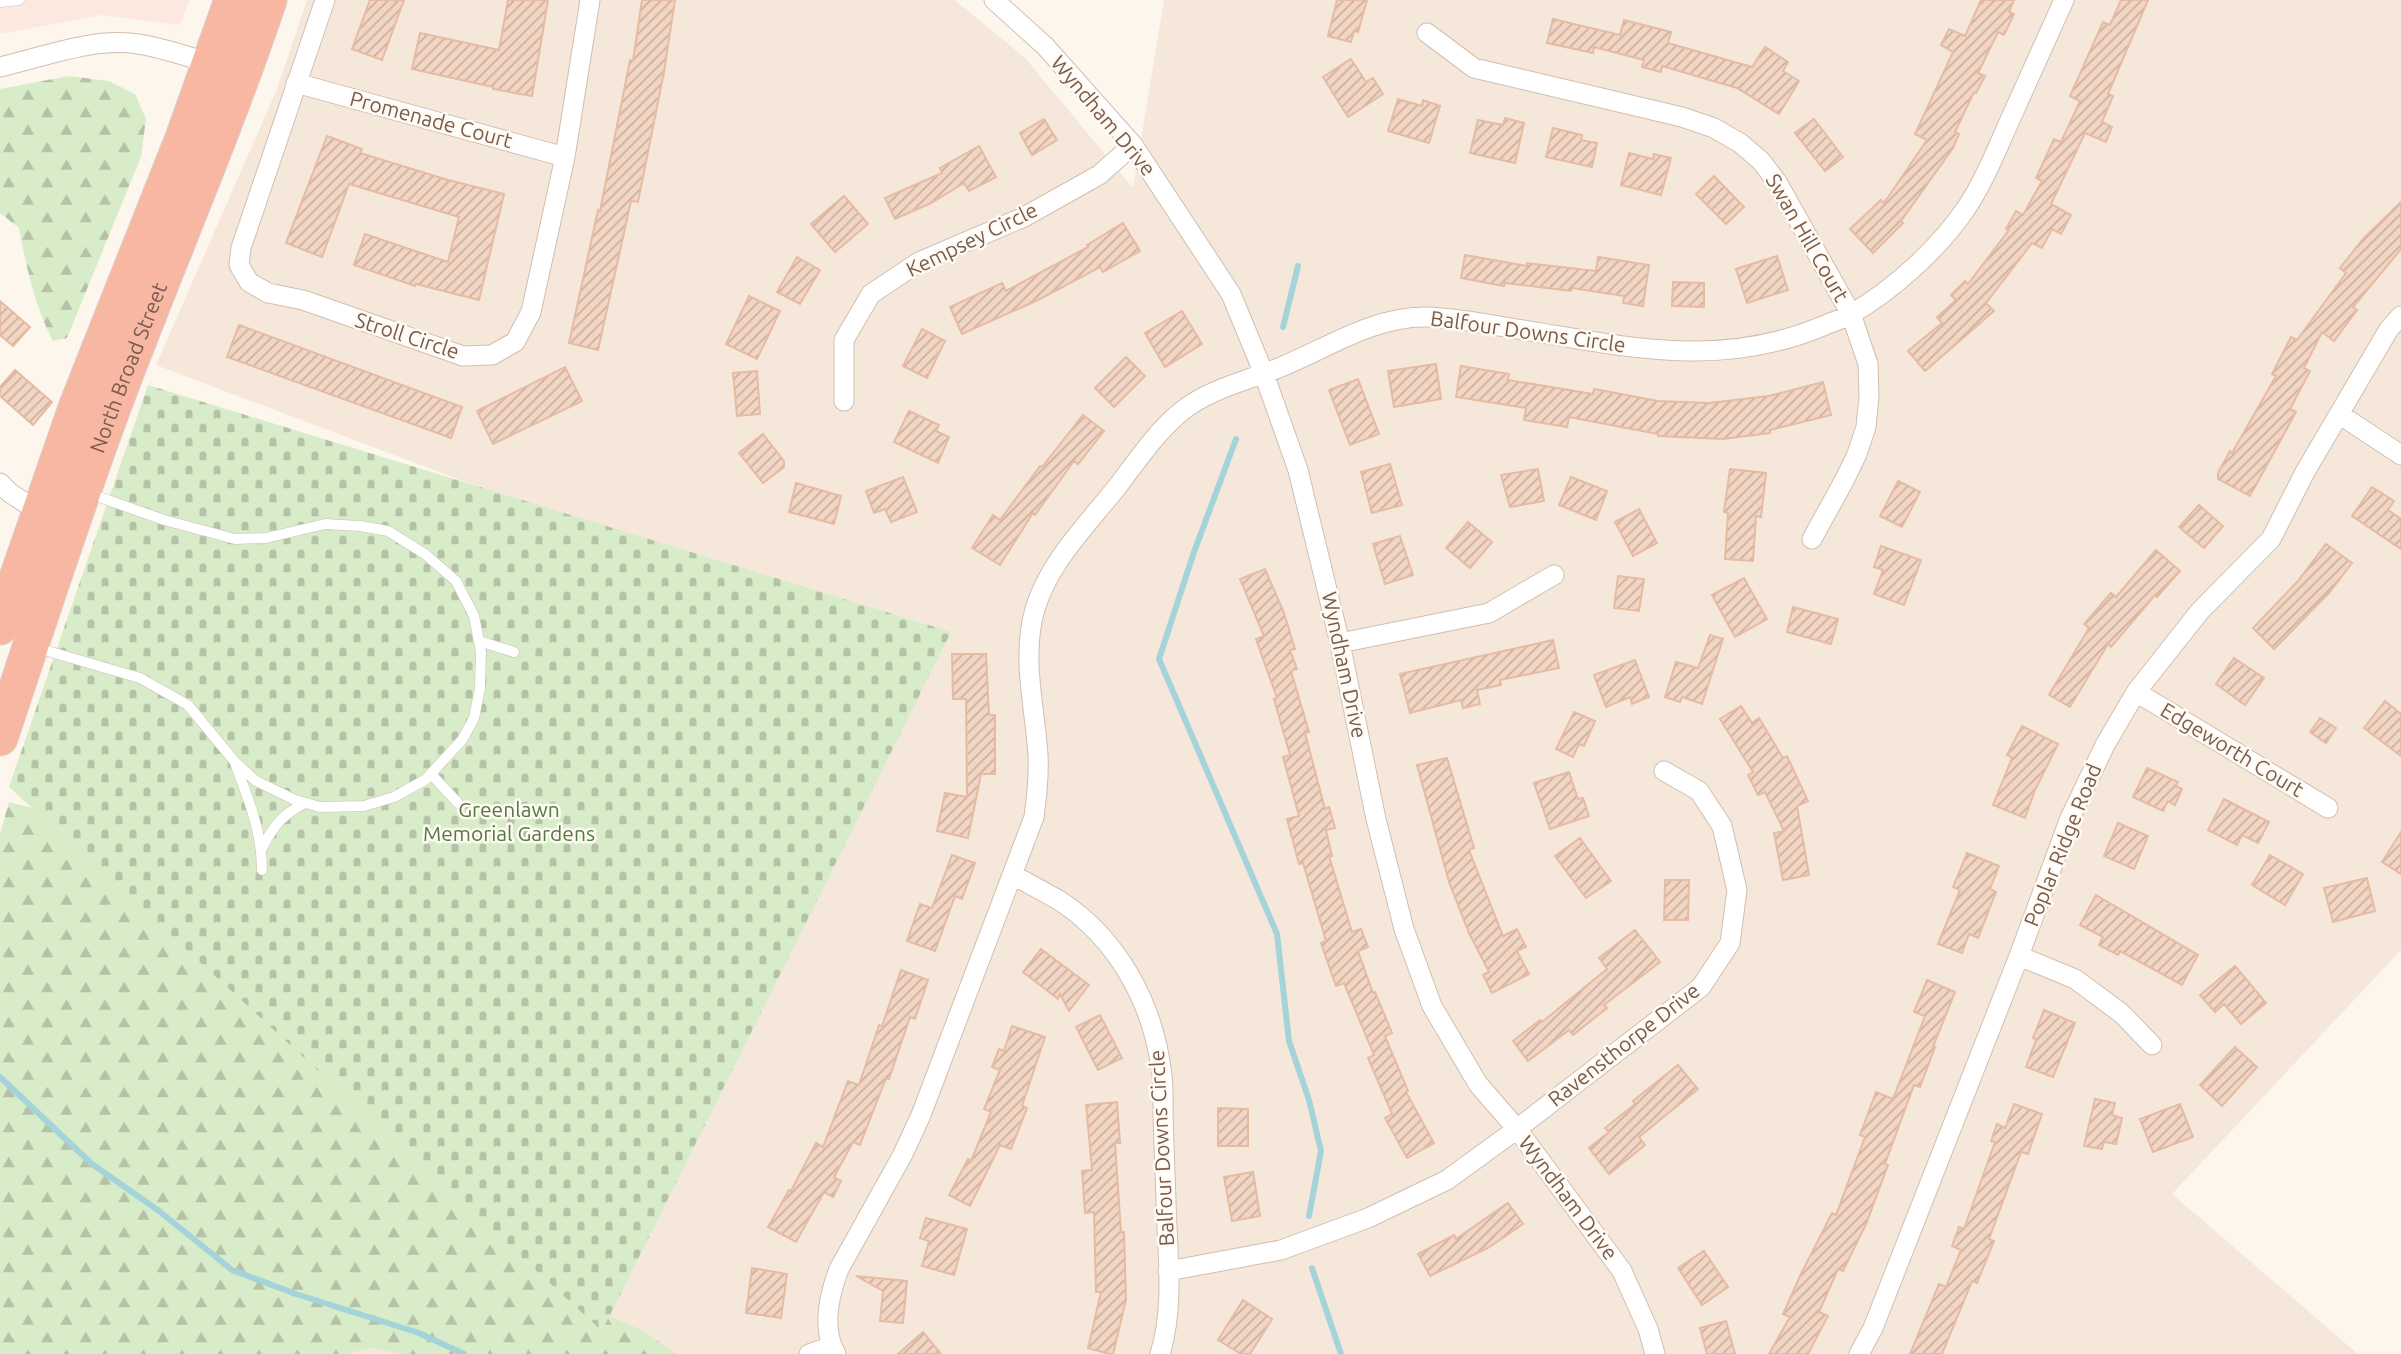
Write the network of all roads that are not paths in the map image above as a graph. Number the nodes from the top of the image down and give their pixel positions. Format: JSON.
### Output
{"nodes":[{"id":1,"x":19,"y":0,"type":"edge"},
{"id":2,"x":232,"y":0,"type":"edge"},
{"id":3,"x":269,"y":0,"type":"edge"},
{"id":4,"x":324,"y":0,"type":"edge"},
{"id":5,"x":590,"y":0,"type":"edge"},
{"id":6,"x":994,"y":0,"type":"edge"},
{"id":7,"x":2064,"y":0,"type":"edge"},
{"id":8,"x":1,"y":3,"type":"edge"},
{"id":9,"x":1427,"y":33,"type":"dead end"},
{"id":10,"x":210,"y":63,"type":"junction"},
{"id":11,"x":0,"y":67,"type":"edge"},
{"id":12,"x":245,"y":72,"type":"junction"},
{"id":13,"x":296,"y":83,"type":"junction"},
{"id":14,"x":1133,"y":145,"type":"junction"},
{"id":15,"x":565,"y":157,"type":"junction"},
{"id":16,"x":1851,"y":314,"type":"junction"},
{"id":17,"x":2401,"y":316,"type":"edge"},
{"id":18,"x":1264,"y":374,"type":"junction"},
{"id":19,"x":844,"y":401,"type":"dead end"},
{"id":20,"x":2339,"y":414,"type":"junction"},
{"id":21,"x":2401,"y":456,"type":"edge"},
{"id":22,"x":0,"y":483,"type":"edge"},
{"id":23,"x":83,"y":491,"type":"junction"},
{"id":24,"x":39,"y":512,"type":"junction"},
{"id":25,"x":1812,"y":539,"type":"dead end"},
{"id":26,"x":1554,"y":575,"type":"dead end"},
{"id":27,"x":0,"y":627,"type":"edge"},
{"id":28,"x":479,"y":641,"type":"junction"},
{"id":29,"x":1340,"y":643,"type":"junction"},
{"id":30,"x":31,"y":646,"type":"junction"},
{"id":31,"x":514,"y":652,"type":"dead end"},
{"id":32,"x":2136,"y":692,"type":"junction"},
{"id":33,"x":0,"y":738,"type":"edge"},
{"id":34,"x":234,"y":762,"type":"junction"},
{"id":35,"x":1664,"y":771,"type":"dead end"},
{"id":36,"x":431,"y":774,"type":"junction"},
{"id":37,"x":305,"y":803,"type":"junction"},
{"id":38,"x":458,"y":803,"type":"dead end"},
{"id":39,"x":2329,"y":808,"type":"dead end"},
{"id":40,"x":262,"y":848,"type":"junction"},
{"id":41,"x":262,"y":870,"type":"dead end"},
{"id":42,"x":1013,"y":875,"type":"junction"},
{"id":43,"x":2018,"y":956,"type":"junction"},
{"id":44,"x":2152,"y":1045,"type":"dead end"},
{"id":45,"x":1517,"y":1129,"type":"junction"},
{"id":46,"x":1168,"y":1270,"type":"junction"},
{"id":47,"x":834,"y":1350,"type":"edge"},
{"id":48,"x":810,"y":1354,"type":"edge"},
{"id":49,"x":1160,"y":1354,"type":"edge"},
{"id":50,"x":1655,"y":1354,"type":"edge"},
{"id":51,"x":1859,"y":1354,"type":"edge"}],
"edges":[{"from":1,"to":8,"type":"lane"},
{"from":2,"to":10,"type":"highway","name":"North Broad Street"},
{"from":3,"to":12,"type":"highway","name":"North Broad Street"},
{"from":4,"to":13,"type":"street","name":"Stroll Circle"},
{"from":5,"to":15,"type":"street","name":"Stroll Circle"},
{"from":6,"to":14,"type":"street","name":"Wyndham Drive"},
{"from":7,"to":16,"type":"street","name":"Balfour Downs Circle"},
{"from":9,"to":16,"type":"street","name":"Swan Hill Court"},
{"from":10,"to":11,"type":"street"},
{"from":10,"to":12,"type":"street"},
{"from":10,"to":24,"type":"highway","name":"North Broad Street"},
{"from":12,"to":23,"type":"highway","name":"North Broad Street"},
{"from":13,"to":15,"type":"street","name":"Promenade Court"},
{"from":13,"to":15,"type":"street","name":"Stroll Circle"},
{"from":14,"to":18,"type":"street","name":"Wyndham Drive"},
{"from":14,"to":19,"type":"street","name":"Kempsey Circle"},
{"from":16,"to":18,"type":"street","name":"Balfour Downs Circle"},
{"from":16,"to":25,"type":"street","name":"Swan Hill Court"},
{"from":17,"to":20,"type":"street","name":"Poplar Ridge Road"},
{"from":18,"to":29,"type":"street","name":"Wyndham Drive"},
{"from":18,"to":42,"type":"street","name":"Balfour Downs Circle"},
{"from":20,"to":21,"type":"street"},
{"from":20,"to":32,"type":"street","name":"Poplar Ridge Road"},
{"from":22,"to":24,"type":"street"},
{"from":23,"to":28,"type":"lane"},
{"from":23,"to":30,"type":"highway","name":"North Broad Street"},
{"from":24,"to":27,"type":"highway","name":"North Broad Street"},
{"from":26,"to":29,"type":"street"},
{"from":28,"to":31,"type":"lane"},
{"from":28,"to":36,"type":"lane"},
{"from":29,"to":45,"type":"street","name":"Wyndham Drive"},
{"from":30,"to":33,"type":"highway","name":"North Broad Street"},
{"from":30,"to":34,"type":"lane"},
{"from":32,"to":39,"type":"street","name":"Edgeworth Court"},
{"from":32,"to":43,"type":"street","name":"Poplar Ridge Road"},
{"from":34,"to":37,"type":"lane"},
{"from":34,"to":40,"type":"lane"},
{"from":35,"to":45,"type":"street","name":"Ravensthorpe Drive"},
{"from":36,"to":37,"type":"lane"},
{"from":36,"to":38,"type":"lane"},
{"from":37,"to":40,"type":"lane"},
{"from":40,"to":41,"type":"lane"},
{"from":42,"to":46,"type":"street","name":"Balfour Downs Circle"},
{"from":42,"to":47,"type":"street","name":"Balfour Downs Circle"},
{"from":43,"to":44,"type":"street"},
{"from":43,"to":51,"type":"street","name":"Poplar Ridge Road"},
{"from":45,"to":46,"type":"street","name":"Ravensthorpe Drive"},
{"from":45,"to":50,"type":"street","name":"Wyndham Drive"},
{"from":46,"to":49,"type":"street","name":"Balfour Downs Circle"},
{"from":47,"to":48,"type":"street"}]}
